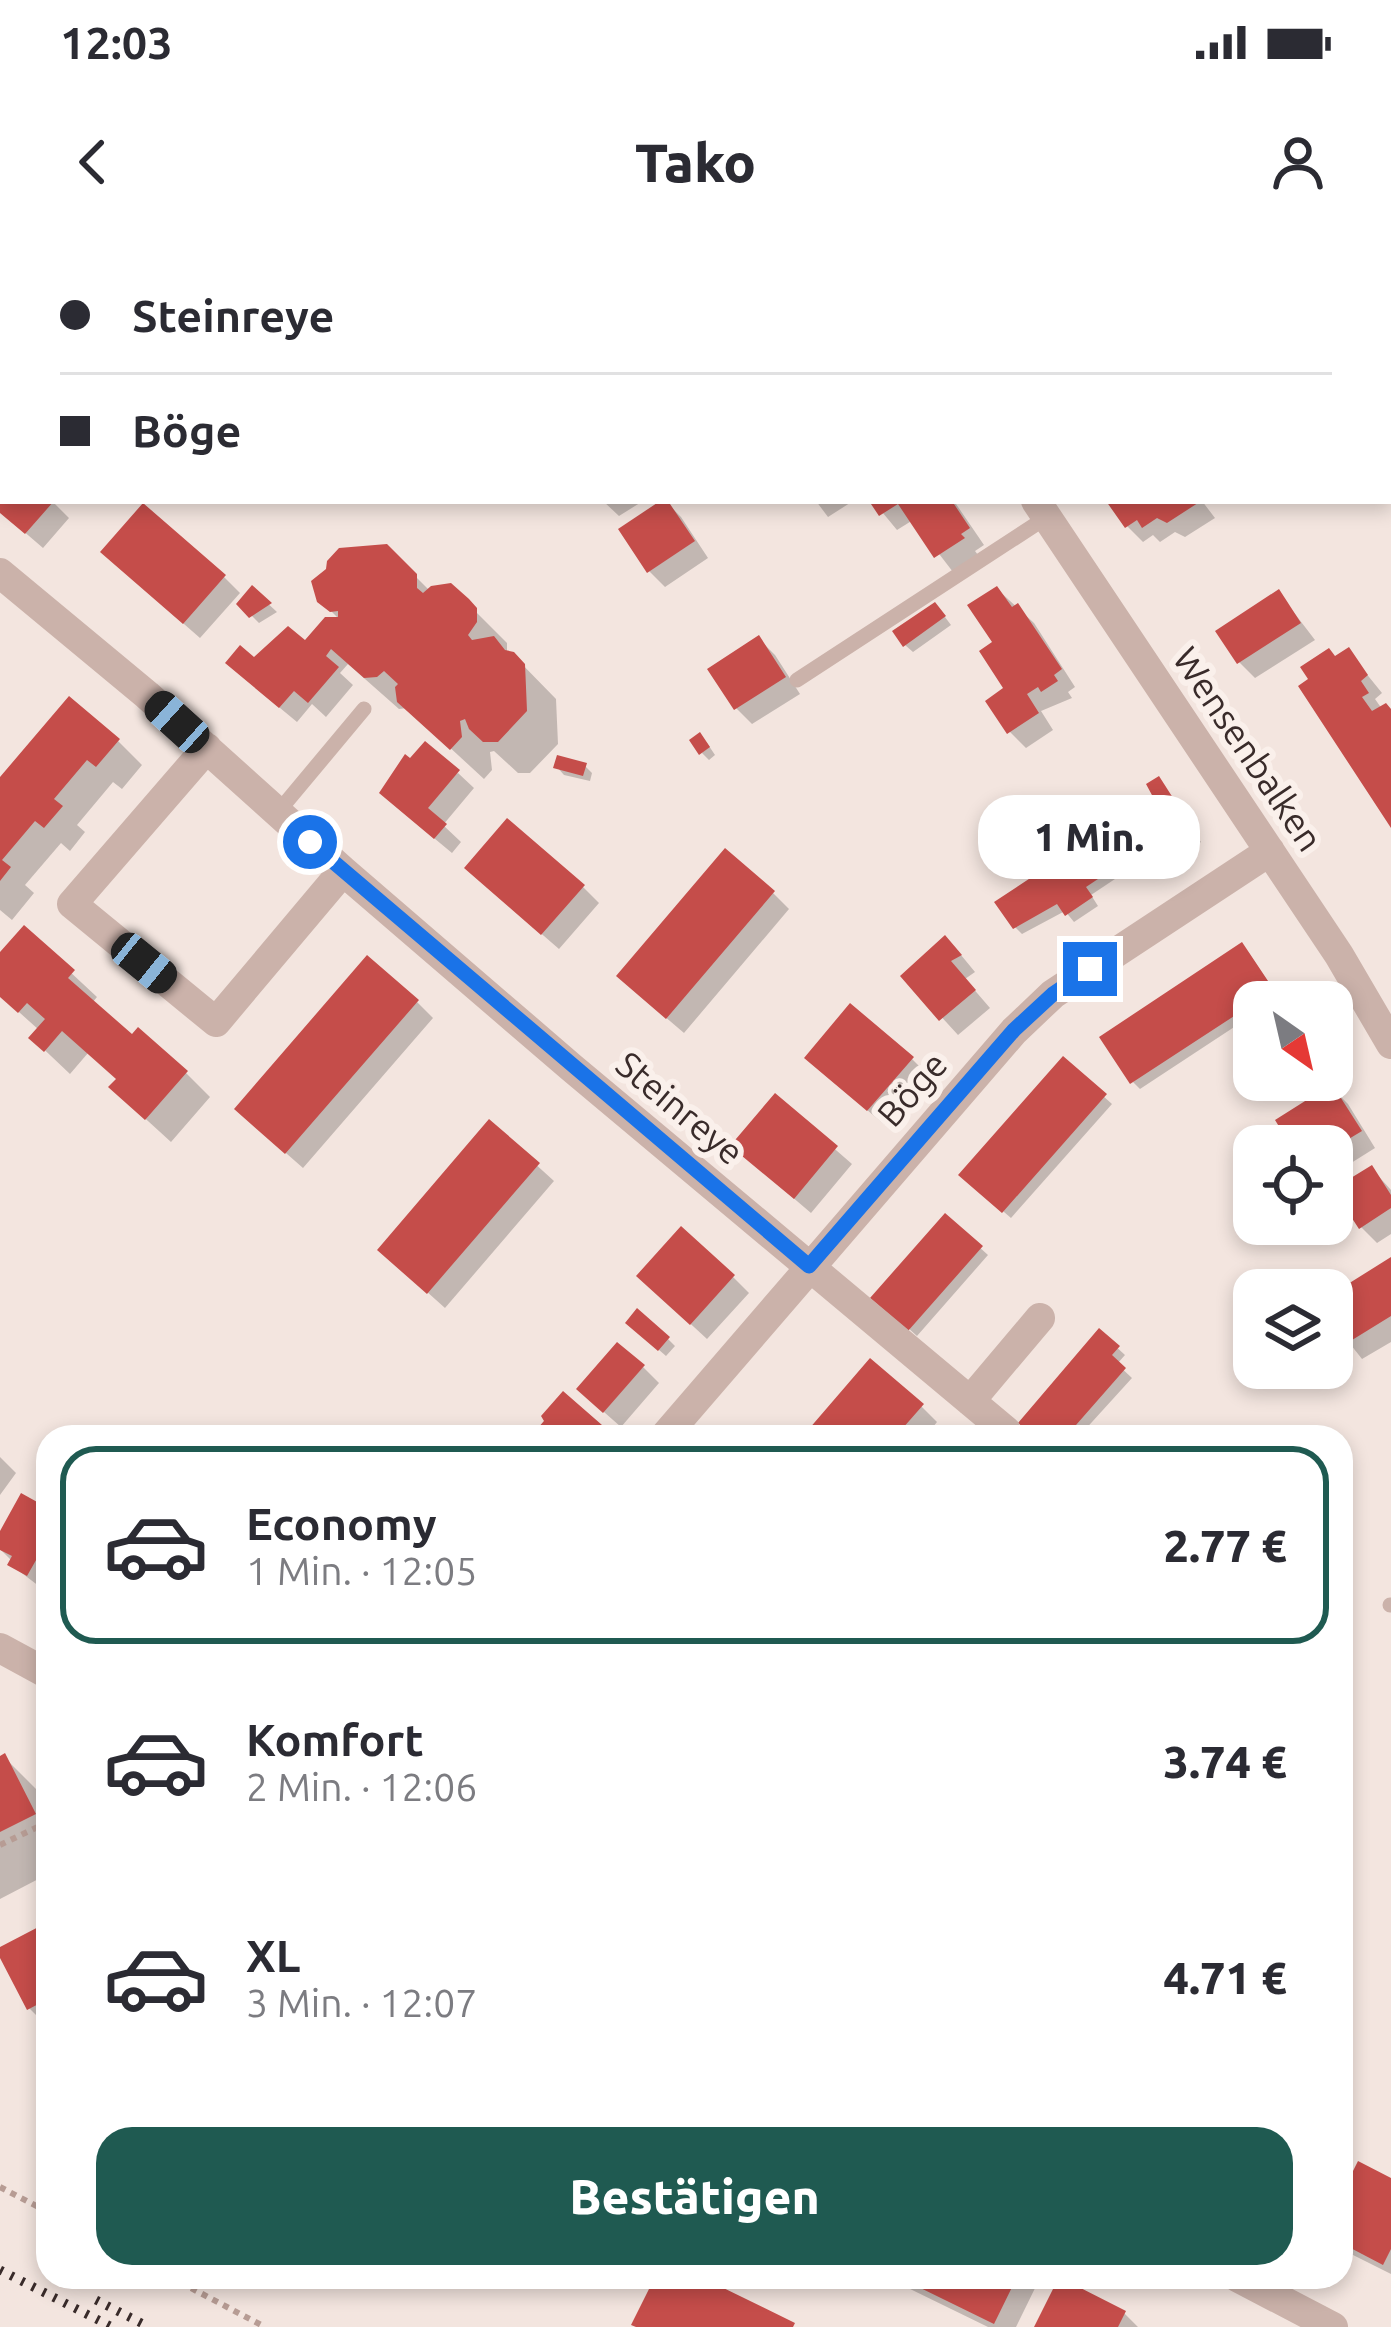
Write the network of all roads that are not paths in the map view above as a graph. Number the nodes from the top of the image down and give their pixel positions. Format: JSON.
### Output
{"nodes":[{"id":1,"x":1041,"y":509,"type":"edge"},
{"id":2,"x":0,"y":573,"type":"edge"},
{"id":3,"x":797,"y":680,"type":"dead end"},
{"id":4,"x":364,"y":709,"type":"dead end"},
{"id":5,"x":207,"y":748,"type":"junction"},
{"id":6,"x":278,"y":812,"type":"junction"},
{"id":7,"x":1270,"y":850,"type":"junction"},
{"id":8,"x":343,"y":871,"type":"junction"},
{"id":9,"x":1391,"y":1044,"type":"edge"},
{"id":10,"x":809,"y":1266,"type":"junction"},
{"id":11,"x":1040,"y":1318,"type":"dead end"},
{"id":12,"x":970,"y":1401,"type":"junction"},
{"id":13,"x":674,"y":1425,"type":"edge"},
{"id":14,"x":999,"y":1425,"type":"edge"},
{"id":15,"x":0,"y":1648,"type":"edge"},
{"id":16,"x":36,"y":1668,"type":"edge"},
{"id":17,"x":1260,"y":2289,"type":"edge"},
{"id":18,"x":1333,"y":2327,"type":"edge"}],
"edges":[{"from":1,"to":3,"type":"lane"},
{"from":1,"to":7,"type":"street","name":"Wensenbalken"},
{"from":2,"to":5,"type":"street","name":"Steinreye"},
{"from":4,"to":6,"type":"lane"},
{"from":5,"to":6,"type":"street","name":"Steinreye"},
{"from":5,"to":8,"type":"street"},
{"from":6,"to":8,"type":"street","name":"Steinreye"},
{"from":7,"to":9,"type":"street","name":"Wensenbalken"},
{"from":7,"to":10,"type":"street","name":"Böge"},
{"from":8,"to":10,"type":"street","name":"Steinreye"},
{"from":10,"to":12,"type":"street","name":"Steinreye"},
{"from":10,"to":13,"type":"street","name":"Böge"},
{"from":11,"to":12,"type":"street"},
{"from":12,"to":14,"type":"street","name":"Steinreye"},
{"from":15,"to":16,"type":"street"},
{"from":17,"to":18,"type":"street"}]}
